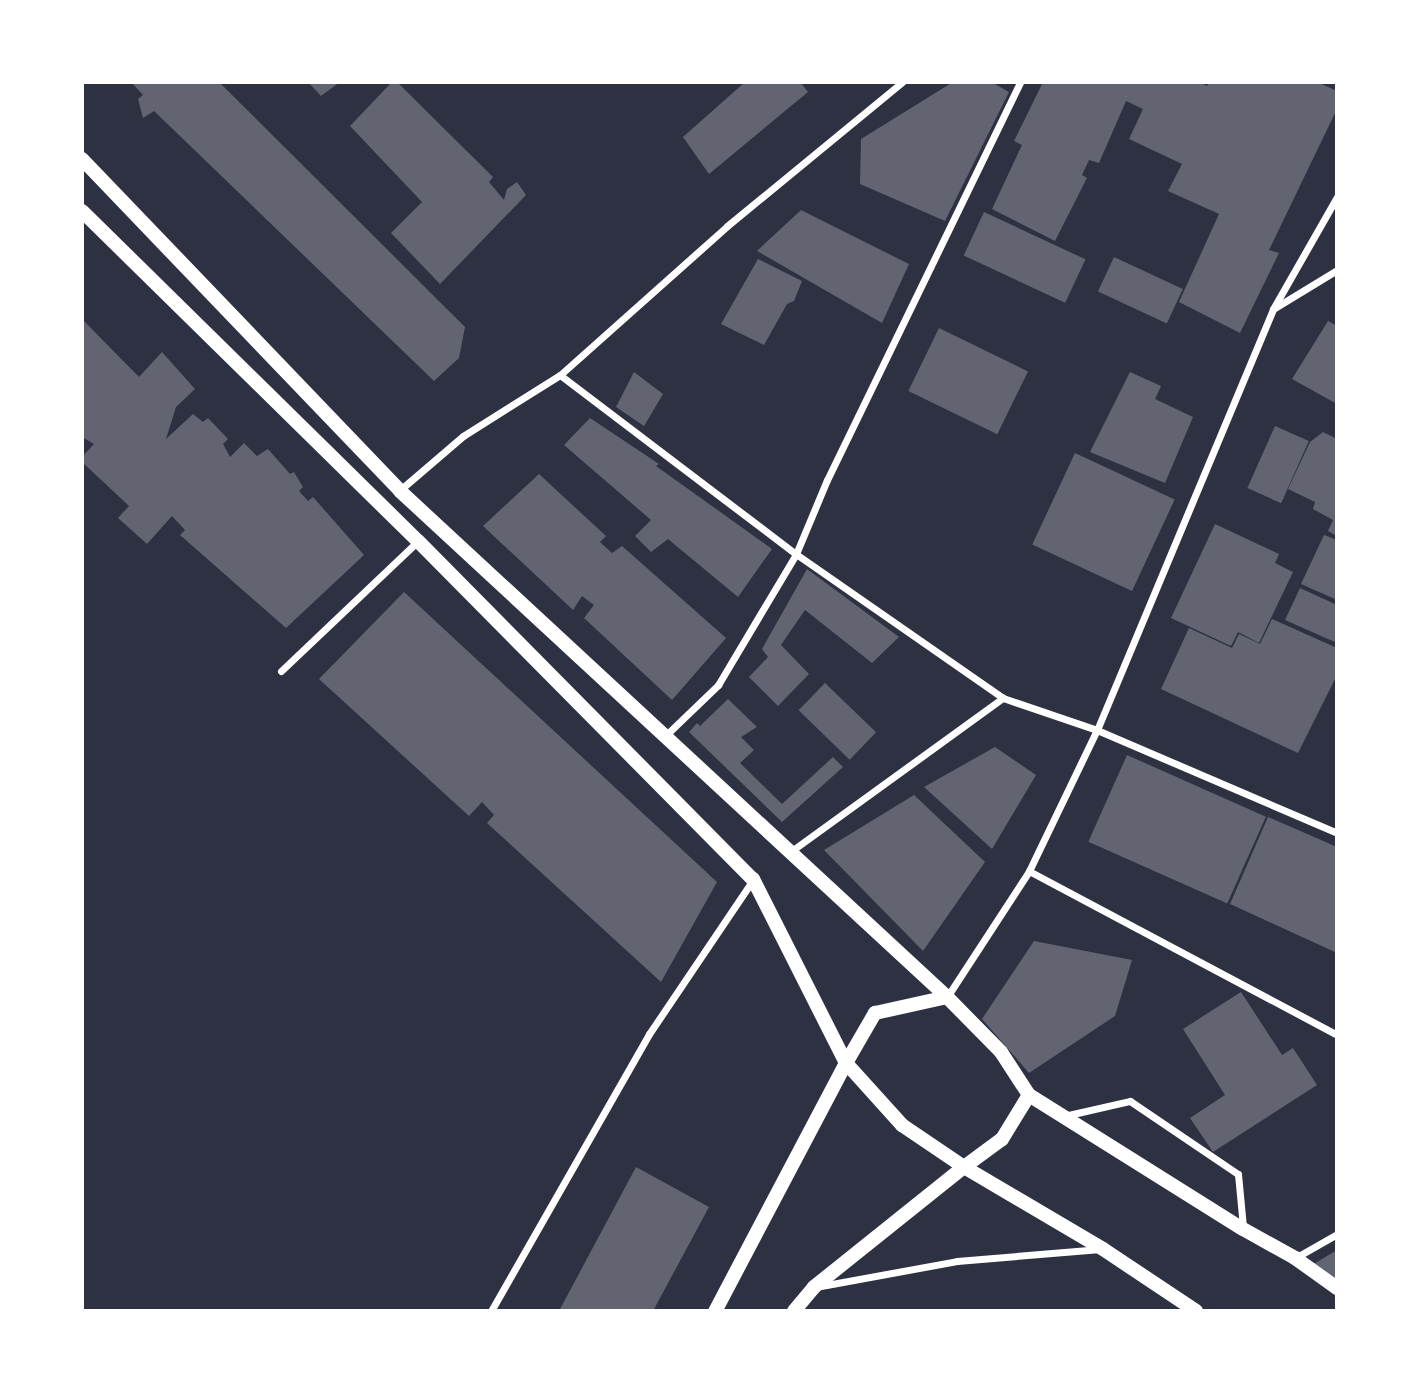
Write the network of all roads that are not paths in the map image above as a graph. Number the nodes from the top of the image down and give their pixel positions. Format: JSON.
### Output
{"nodes":[{"id":1,"x":902,"y":82,"type":"edge"},
{"id":2,"x":1020,"y":82,"type":"edge"},
{"id":3,"x":82,"y":159,"type":"edge"},
{"id":4,"x":1337,"y":197,"type":"edge"},
{"id":5,"x":82,"y":211,"type":"edge"},
{"id":6,"x":1337,"y":270,"type":"edge"},
{"id":7,"x":1273,"y":309,"type":"junction"},
{"id":8,"x":560,"y":375,"type":"junction"},
{"id":9,"x":400,"y":491,"type":"junction"},
{"id":10,"x":418,"y":541,"type":"junction"},
{"id":11,"x":796,"y":554,"type":"junction"},
{"id":12,"x":281,"y":671,"type":"dead end"},
{"id":13,"x":1003,"y":698,"type":"junction"},
{"id":14,"x":1097,"y":730,"type":"junction"},
{"id":15,"x":665,"y":736,"type":"junction"},
{"id":16,"x":1337,"y":833,"type":"edge"},
{"id":17,"x":789,"y":853,"type":"junction"},
{"id":18,"x":1029,"y":871,"type":"junction"},
{"id":19,"x":753,"y":879,"type":"junction"},
{"id":20,"x":947,"y":998,"type":"junction"},
{"id":21,"x":1337,"y":1035,"type":"edge"},
{"id":22,"x":846,"y":1063,"type":"junction"},
{"id":23,"x":1029,"y":1095,"type":"junction"},
{"id":24,"x":1064,"y":1116,"type":"junction"},
{"id":25,"x":964,"y":1167,"type":"junction"},
{"id":26,"x":1243,"y":1229,"type":"junction"},
{"id":27,"x":1337,"y":1234,"type":"edge"},
{"id":28,"x":1103,"y":1249,"type":"junction"},
{"id":29,"x":1295,"y":1258,"type":"junction"},
{"id":30,"x":814,"y":1287,"type":"junction"},
{"id":31,"x":1337,"y":1288,"type":"edge"},
{"id":32,"x":491,"y":1311,"type":"edge"},
{"id":33,"x":715,"y":1311,"type":"edge"},
{"id":34,"x":793,"y":1311,"type":"edge"},
{"id":35,"x":1196,"y":1311,"type":"edge"}],
"edges":[{"from":1,"to":8,"type":"street"},
{"from":2,"to":11,"type":"street"},
{"from":3,"to":9,"type":"main road"},
{"from":4,"to":7,"type":"street"},
{"from":5,"to":10,"type":"main road"},
{"from":6,"to":7,"type":"street"},
{"from":7,"to":14,"type":"street"},
{"from":8,"to":9,"type":"street"},
{"from":8,"to":11,"type":"street"},
{"from":9,"to":15,"type":"main road"},
{"from":10,"to":12,"type":"street"},
{"from":10,"to":19,"type":"main road"},
{"from":11,"to":13,"type":"street"},
{"from":11,"to":15,"type":"street"},
{"from":13,"to":14,"type":"street"},
{"from":13,"to":17,"type":"street"},
{"from":14,"to":16,"type":"street"},
{"from":14,"to":18,"type":"street"},
{"from":15,"to":17,"type":"main road"},
{"from":17,"to":20,"type":"main road"},
{"from":18,"to":20,"type":"street"},
{"from":18,"to":21,"type":"street"},
{"from":19,"to":22,"type":"main road"},
{"from":19,"to":32,"type":"street"},
{"from":20,"to":22,"type":"main road"},
{"from":20,"to":23,"type":"main road"},
{"from":22,"to":25,"type":"main road"},
{"from":22,"to":33,"type":"main road"},
{"from":23,"to":24,"type":"main road"},
{"from":23,"to":25,"type":"main road"},
{"from":24,"to":26,"type":"main road"},
{"from":24,"to":26,"type":"street"},
{"from":25,"to":28,"type":"main road"},
{"from":25,"to":30,"type":"main road"},
{"from":26,"to":29,"type":"main road"},
{"from":27,"to":29,"type":"street"},
{"from":28,"to":30,"type":"street"},
{"from":28,"to":35,"type":"main road"},
{"from":29,"to":31,"type":"main road"},
{"from":30,"to":34,"type":"main road"}]}
